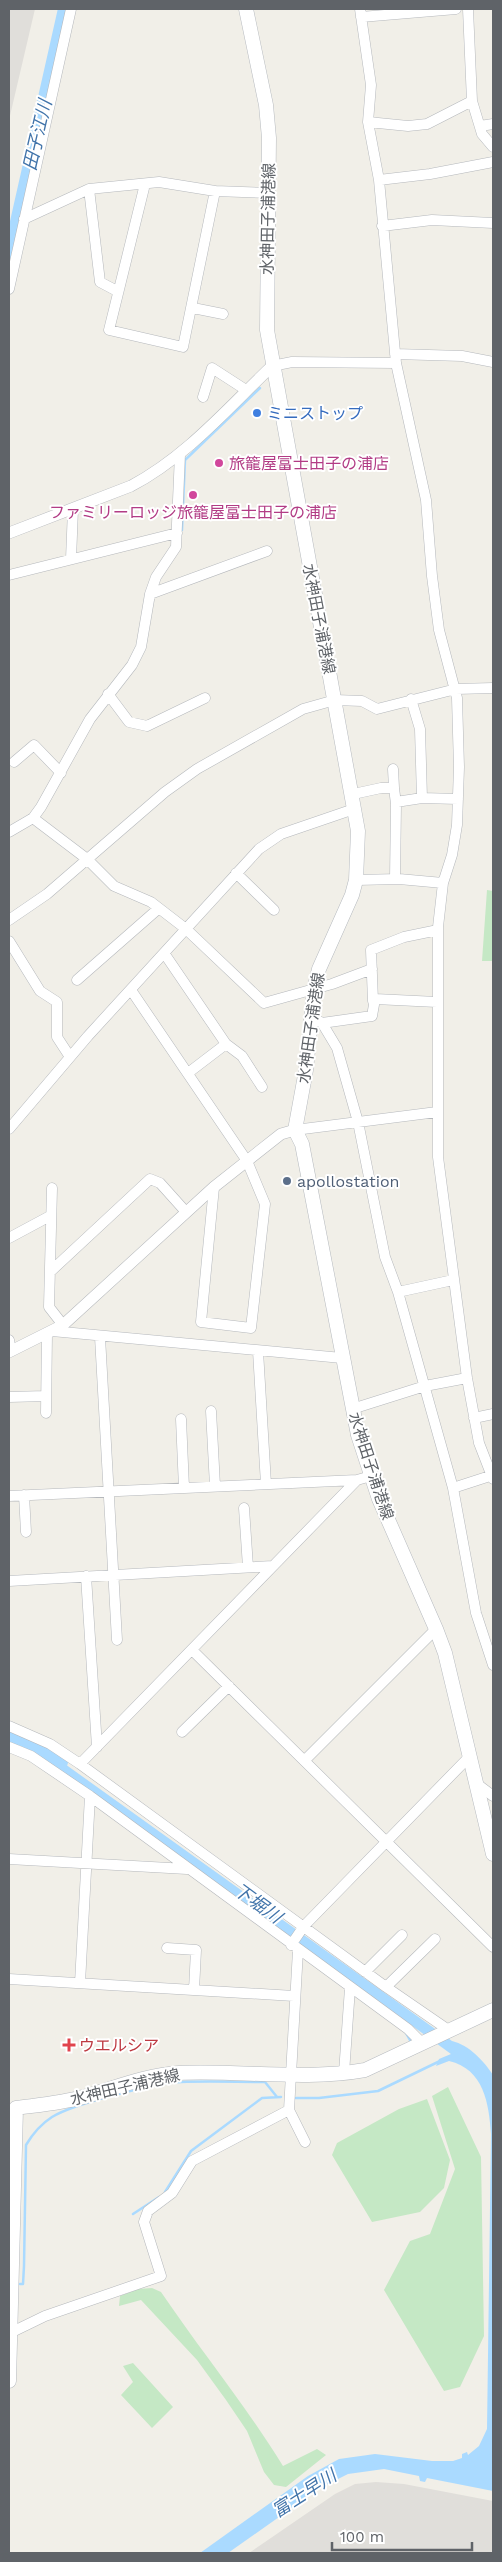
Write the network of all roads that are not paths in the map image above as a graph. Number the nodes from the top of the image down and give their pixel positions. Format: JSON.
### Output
{"nodes":[{"id":1,"x":71,"y":9,"type":"edge"},
{"id":2,"x":246,"y":9,"type":"edge"},
{"id":3,"x":456,"y":9,"type":"edge"},
{"id":4,"x":468,"y":9,"type":"edge"},
{"id":5,"x":361,"y":13,"type":"edge"},
{"id":6,"x":472,"y":101,"type":"junction"},
{"id":7,"x":368,"y":122,"type":"junction"},
{"id":8,"x":493,"y":124,"type":"edge"},
{"id":9,"x":480,"y":126,"type":"junction"},
{"id":10,"x":493,"y":147,"type":"edge"},
{"id":11,"x":493,"y":162,"type":"edge"},
{"id":12,"x":379,"y":180,"type":"junction"},
{"id":13,"x":145,"y":184,"type":"junction"},
{"id":14,"x":89,"y":189,"type":"junction"},
{"id":15,"x":215,"y":191,"type":"junction"},
{"id":16,"x":270,"y":193,"type":"junction"},
{"id":17,"x":24,"y":219,"type":"junction"},
{"id":18,"x":493,"y":223,"type":"edge"},
{"id":19,"x":382,"y":226,"type":"junction"},
{"id":20,"x":9,"y":290,"type":"edge"},
{"id":21,"x":117,"y":291,"type":"junction"},
{"id":22,"x":192,"y":308,"type":"junction"},
{"id":23,"x":223,"y":314,"type":"dead end"},
{"id":24,"x":396,"y":359,"type":"junction"},
{"id":25,"x":493,"y":362,"type":"edge"},
{"id":26,"x":272,"y":366,"type":"junction"},
{"id":27,"x":246,"y":390,"type":"junction"},
{"id":28,"x":203,"y":398,"type":"dead end"},
{"id":29,"x":180,"y":454,"type":"junction"},
{"id":30,"x":73,"y":509,"type":"junction"},
{"id":31,"x":9,"y":533,"type":"edge"},
{"id":32,"x":176,"y":533,"type":"junction"},
{"id":33,"x":267,"y":551,"type":"dead end"},
{"id":34,"x":71,"y":559,"type":"junction"},
{"id":35,"x":9,"y":575,"type":"edge"},
{"id":36,"x":150,"y":594,"type":"junction"},
{"id":37,"x":456,"y":688,"type":"junction"},
{"id":38,"x":493,"y":688,"type":"edge"},
{"id":39,"x":108,"y":694,"type":"junction"},
{"id":40,"x":205,"y":698,"type":"dead end"},
{"id":41,"x":411,"y":699,"type":"junction"},
{"id":42,"x":335,"y":700,"type":"junction"},
{"id":43,"x":14,"y":762,"type":"dead end"},
{"id":44,"x":393,"y":769,"type":"dead end"},
{"id":45,"x":61,"y":773,"type":"junction"},
{"id":46,"x":394,"y":788,"type":"junction"},
{"id":47,"x":358,"y":793,"type":"dead end"},
{"id":48,"x":422,"y":798,"type":"junction"},
{"id":49,"x":458,"y":799,"type":"junction"},
{"id":50,"x":396,"y":802,"type":"junction"},
{"id":51,"x":354,"y":810,"type":"junction"},
{"id":52,"x":33,"y":818,"type":"junction"},
{"id":53,"x":9,"y":832,"type":"edge"},
{"id":54,"x":87,"y":859,"type":"junction"},
{"id":55,"x":236,"y":873,"type":"junction"},
{"id":56,"x":395,"y":879,"type":"junction"},
{"id":57,"x":356,"y":880,"type":"junction"},
{"id":58,"x":443,"y":882,"type":"junction"},
{"id":59,"x":158,"y":909,"type":"junction"},
{"id":60,"x":274,"y":910,"type":"dead end"},
{"id":61,"x":9,"y":920,"type":"edge"},
{"id":62,"x":186,"y":929,"type":"junction"},
{"id":63,"x":438,"y":930,"type":"junction"},
{"id":64,"x":9,"y":941,"type":"edge"},
{"id":65,"x":164,"y":953,"type":"junction"},
{"id":66,"x":372,"y":969,"type":"junction"},
{"id":67,"x":77,"y":980,"type":"dead end"},
{"id":68,"x":314,"y":987,"type":"junction"},
{"id":69,"x":131,"y":990,"type":"junction"},
{"id":70,"x":373,"y":1001,"type":"junction"},
{"id":71,"x":437,"y":1002,"type":"junction"},
{"id":72,"x":317,"y":1020,"type":"junction"},
{"id":73,"x":226,"y":1044,"type":"junction"},
{"id":74,"x":70,"y":1057,"type":"junction"},
{"id":75,"x":188,"y":1073,"type":"junction"},
{"id":76,"x":262,"y":1087,"type":"dead end"},
{"id":77,"x":437,"y":1112,"type":"junction"},
{"id":78,"x":358,"y":1122,"type":"junction"},
{"id":79,"x":9,"y":1129,"type":"edge"},
{"id":80,"x":294,"y":1130,"type":"junction"},
{"id":81,"x":248,"y":1161,"type":"junction"},
{"id":82,"x":214,"y":1187,"type":"junction"},
{"id":83,"x":52,"y":1188,"type":"dead end"},
{"id":84,"x":186,"y":1212,"type":"junction"},
{"id":85,"x":50,"y":1216,"type":"junction"},
{"id":86,"x":9,"y":1238,"type":"edge"},
{"id":87,"x":50,"y":1272,"type":"junction"},
{"id":88,"x":454,"y":1280,"type":"junction"},
{"id":89,"x":398,"y":1292,"type":"junction"},
{"id":90,"x":63,"y":1325,"type":"junction"},
{"id":91,"x":49,"y":1332,"type":"junction"},
{"id":92,"x":100,"y":1337,"type":"junction"},
{"id":93,"x":10,"y":1348,"type":"edge"},
{"id":94,"x":258,"y":1352,"type":"junction"},
{"id":95,"x":342,"y":1358,"type":"junction"},
{"id":96,"x":467,"y":1378,"type":"junction"},
{"id":97,"x":425,"y":1386,"type":"junction"},
{"id":98,"x":46,"y":1396,"type":"junction"},
{"id":99,"x":9,"y":1397,"type":"edge"},
{"id":100,"x":352,"y":1409,"type":"junction"},
{"id":101,"x":211,"y":1411,"type":"dead end"},
{"id":102,"x":46,"y":1413,"type":"dead end"},
{"id":103,"x":493,"y":1414,"type":"edge"},
{"id":104,"x":181,"y":1418,"type":"dead end"},
{"id":105,"x":474,"y":1418,"type":"junction"},
{"id":106,"x":371,"y":1476,"type":"junction"},
{"id":107,"x":493,"y":1476,"type":"edge"},
{"id":108,"x":357,"y":1480,"type":"junction"},
{"id":109,"x":266,"y":1484,"type":"junction"},
{"id":110,"x":215,"y":1486,"type":"junction"},
{"id":111,"x":184,"y":1488,"type":"junction"},
{"id":112,"x":453,"y":1488,"type":"junction"},
{"id":113,"x":108,"y":1492,"type":"junction"},
{"id":114,"x":24,"y":1495,"type":"junction"},
{"id":115,"x":9,"y":1496,"type":"edge"},
{"id":116,"x":244,"y":1508,"type":"dead end"},
{"id":117,"x":26,"y":1532,"type":"dead end"},
{"id":118,"x":273,"y":1566,"type":"junction"},
{"id":119,"x":248,"y":1568,"type":"junction"},
{"id":120,"x":112,"y":1575,"type":"junction"},
{"id":121,"x":86,"y":1576,"type":"junction"},
{"id":122,"x":9,"y":1581,"type":"edge"},
{"id":123,"x":436,"y":1629,"type":"junction"},
{"id":124,"x":117,"y":1640,"type":"dead end"},
{"id":125,"x":192,"y":1650,"type":"junction"},
{"id":126,"x":493,"y":1665,"type":"edge"},
{"id":127,"x":229,"y":1686,"type":"junction"},
{"id":128,"x":9,"y":1726,"type":"edge"},
{"id":129,"x":182,"y":1732,"type":"dead end"},
{"id":130,"x":9,"y":1747,"type":"edge"},
{"id":131,"x":97,"y":1747,"type":"junction"},
{"id":132,"x":470,"y":1756,"type":"junction"},
{"id":133,"x":305,"y":1760,"type":"junction"},
{"id":134,"x":80,"y":1764,"type":"junction"},
{"id":135,"x":477,"y":1784,"type":"junction"},
{"id":136,"x":90,"y":1796,"type":"junction"},
{"id":137,"x":493,"y":1796,"type":"edge"},
{"id":138,"x":386,"y":1840,"type":"junction"},
{"id":139,"x":493,"y":1854,"type":"edge"},
{"id":140,"x":9,"y":1859,"type":"edge"},
{"id":141,"x":86,"y":1863,"type":"junction"},
{"id":142,"x":188,"y":1869,"type":"junction"},
{"id":143,"x":304,"y":1926,"type":"junction"},
{"id":144,"x":402,"y":1935,"type":"dead end"},
{"id":145,"x":435,"y":1938,"type":"dead end"},
{"id":146,"x":295,"y":1947,"type":"junction"},
{"id":147,"x":493,"y":1947,"type":"edge"},
{"id":148,"x":167,"y":1948,"type":"dead end"},
{"id":149,"x":365,"y":1972,"type":"junction"},
{"id":150,"x":9,"y":1979,"type":"edge"},
{"id":151,"x":80,"y":1983,"type":"junction"},
{"id":152,"x":386,"y":1987,"type":"junction"},
{"id":153,"x":350,"y":1988,"type":"junction"},
{"id":154,"x":194,"y":1990,"type":"junction"},
{"id":155,"x":294,"y":1996,"type":"junction"},
{"id":156,"x":493,"y":2010,"type":"edge"},
{"id":157,"x":448,"y":2032,"type":"junction"},
{"id":158,"x":426,"y":2043,"type":"junction"},
{"id":159,"x":344,"y":2073,"type":"junction"},
{"id":160,"x":289,"y":2074,"type":"junction"},
{"id":161,"x":12,"y":2108,"type":"edge"},
{"id":162,"x":289,"y":2110,"type":"junction"},
{"id":163,"x":305,"y":2142,"type":"dead end"},
{"id":164,"x":12,"y":2154,"type":"edge"},
{"id":165,"x":10,"y":2278,"type":"edge"},
{"id":166,"x":10,"y":2333,"type":"junction"},
{"id":167,"x":9,"y":2381,"type":"edge"}],
"edges":[{"from":1,"to":17,"type":"street"},
{"from":2,"to":16,"type":"main road","name":"水神田子浦港線"},
{"from":3,"to":5,"type":"street"},
{"from":4,"to":6,"type":"street"},
{"from":5,"to":7,"type":"street"},
{"from":6,"to":7,"type":"street"},
{"from":6,"to":9,"type":"street"},
{"from":7,"to":12,"type":"street"},
{"from":8,"to":9,"type":"street"},
{"from":9,"to":10,"type":"street"},
{"from":11,"to":12,"type":"street"},
{"from":12,"to":19,"type":"street"},
{"from":13,"to":14,"type":"street"},
{"from":13,"to":15,"type":"street"},
{"from":13,"to":21,"type":"street"},
{"from":14,"to":17,"type":"street"},
{"from":14,"to":21,"type":"street"},
{"from":15,"to":16,"type":"street"},
{"from":15,"to":22,"type":"street"},
{"from":16,"to":26,"type":"main road","name":"水神田子浦港線"},
{"from":17,"to":20,"type":"street"},
{"from":18,"to":19,"type":"street"},
{"from":19,"to":24,"type":"street"},
{"from":21,"to":22,"type":"street"},
{"from":22,"to":23,"type":"street"},
{"from":24,"to":25,"type":"street"},
{"from":24,"to":26,"type":"street"},
{"from":24,"to":37,"type":"street"},
{"from":26,"to":27,"type":"street"},
{"from":26,"to":42,"type":"main road","name":"水神田子浦港線"},
{"from":27,"to":28,"type":"street"},
{"from":27,"to":29,"type":"street"},
{"from":29,"to":30,"type":"street"},
{"from":29,"to":32,"type":"street"},
{"from":30,"to":31,"type":"street"},
{"from":30,"to":34,"type":"street"},
{"from":32,"to":34,"type":"street"},
{"from":32,"to":36,"type":"street"},
{"from":33,"to":36,"type":"street"},
{"from":34,"to":35,"type":"street"},
{"from":36,"to":39,"type":"street"},
{"from":37,"to":38,"type":"street"},
{"from":37,"to":41,"type":"street"},
{"from":37,"to":49,"type":"street"},
{"from":39,"to":40,"type":"street"},
{"from":39,"to":45,"type":"street"},
{"from":41,"to":42,"type":"street"},
{"from":41,"to":48,"type":"street"},
{"from":42,"to":51,"type":"main road","name":"水神田子浦港線"},
{"from":42,"to":54,"type":"street"},
{"from":43,"to":45,"type":"street"},
{"from":44,"to":46,"type":"street"},
{"from":45,"to":52,"type":"street"},
{"from":46,"to":47,"type":"street"},
{"from":46,"to":50,"type":"street"},
{"from":48,"to":49,"type":"street"},
{"from":48,"to":50,"type":"street"},
{"from":49,"to":58,"type":"street"},
{"from":50,"to":56,"type":"street"},
{"from":51,"to":55,"type":"street"},
{"from":51,"to":57,"type":"main road","name":"水神田子浦港線"},
{"from":52,"to":53,"type":"street"},
{"from":52,"to":54,"type":"street"},
{"from":54,"to":59,"type":"street"},
{"from":54,"to":61,"type":"street"},
{"from":55,"to":60,"type":"street"},
{"from":55,"to":62,"type":"street"},
{"from":56,"to":57,"type":"street"},
{"from":56,"to":58,"type":"street"},
{"from":57,"to":68,"type":"main road","name":"水神田子浦港線"},
{"from":58,"to":63,"type":"street"},
{"from":59,"to":62,"type":"street"},
{"from":59,"to":67,"type":"street"},
{"from":62,"to":65,"type":"street"},
{"from":62,"to":68,"type":"street"},
{"from":63,"to":66,"type":"street"},
{"from":63,"to":71,"type":"street"},
{"from":64,"to":74,"type":"street"},
{"from":65,"to":69,"type":"street"},
{"from":65,"to":73,"type":"street"},
{"from":66,"to":68,"type":"street"},
{"from":66,"to":70,"type":"street"},
{"from":68,"to":72,"type":"main road","name":"水神田子浦港線"},
{"from":69,"to":74,"type":"street"},
{"from":69,"to":75,"type":"street"},
{"from":70,"to":71,"type":"street"},
{"from":70,"to":72,"type":"street"},
{"from":71,"to":77,"type":"street"},
{"from":72,"to":78,"type":"street"},
{"from":72,"to":80,"type":"main road","name":"水神田子浦港線"},
{"from":73,"to":75,"type":"street"},
{"from":73,"to":76,"type":"street"},
{"from":74,"to":79,"type":"street"},
{"from":75,"to":81,"type":"street"},
{"from":77,"to":78,"type":"street"},
{"from":77,"to":88,"type":"street"},
{"from":78,"to":80,"type":"street"},
{"from":78,"to":89,"type":"street"},
{"from":80,"to":81,"type":"street"},
{"from":80,"to":95,"type":"main road","name":"水神田子浦港線"},
{"from":81,"to":82,"type":"street"},
{"from":81,"to":82,"type":"street"},
{"from":82,"to":84,"type":"street"},
{"from":83,"to":85,"type":"street"},
{"from":84,"to":87,"type":"street"},
{"from":84,"to":90,"type":"street"},
{"from":85,"to":86,"type":"street"},
{"from":85,"to":87,"type":"street"},
{"from":87,"to":90,"type":"street"},
{"from":88,"to":89,"type":"street"},
{"from":88,"to":96,"type":"street"},
{"from":89,"to":97,"type":"street"},
{"from":90,"to":91,"type":"street"},
{"from":91,"to":92,"type":"street"},
{"from":91,"to":93,"type":"street"},
{"from":91,"to":98,"type":"street"},
{"from":92,"to":94,"type":"street"},
{"from":92,"to":113,"type":"street"},
{"from":94,"to":95,"type":"street"},
{"from":94,"to":109,"type":"street"},
{"from":95,"to":100,"type":"main road","name":"水神田子浦港線"},
{"from":96,"to":97,"type":"street"},
{"from":96,"to":105,"type":"street"},
{"from":97,"to":100,"type":"street"},
{"from":97,"to":112,"type":"street"},
{"from":98,"to":99,"type":"street"},
{"from":98,"to":102,"type":"street"},
{"from":100,"to":106,"type":"main road","name":"水神田子浦港線"},
{"from":101,"to":110,"type":"street"},
{"from":103,"to":105,"type":"street"},
{"from":104,"to":111,"type":"street"},
{"from":105,"to":107,"type":"street"},
{"from":106,"to":108,"type":"street"},
{"from":106,"to":123,"type":"main road","name":"水神田子浦港線"},
{"from":107,"to":112,"type":"street"},
{"from":108,"to":109,"type":"street"},
{"from":108,"to":118,"type":"street"},
{"from":109,"to":110,"type":"street"},
{"from":110,"to":111,"type":"street"},
{"from":111,"to":113,"type":"street"},
{"from":112,"to":126,"type":"street"},
{"from":113,"to":114,"type":"street"},
{"from":113,"to":120,"type":"street"},
{"from":114,"to":115,"type":"street"},
{"from":114,"to":117,"type":"street"},
{"from":116,"to":119,"type":"street"},
{"from":118,"to":119,"type":"street"},
{"from":118,"to":125,"type":"street"},
{"from":119,"to":120,"type":"street"},
{"from":120,"to":121,"type":"street"},
{"from":120,"to":124,"type":"street"},
{"from":121,"to":122,"type":"street"},
{"from":121,"to":131,"type":"street"},
{"from":123,"to":132,"type":"main road","name":"水神田子浦港線"},
{"from":123,"to":133,"type":"street"},
{"from":125,"to":127,"type":"street"},
{"from":125,"to":131,"type":"street"},
{"from":127,"to":129,"type":"street"},
{"from":127,"to":133,"type":"street"},
{"from":128,"to":134,"type":"street"},
{"from":130,"to":136,"type":"street"},
{"from":131,"to":134,"type":"street"},
{"from":132,"to":135,"type":"main road","name":"水神田子浦港線"},
{"from":132,"to":138,"type":"street"},
{"from":133,"to":138,"type":"street"},
{"from":134,"to":143,"type":"street"},
{"from":135,"to":137,"type":"street"},
{"from":135,"to":139,"type":"main road","name":"水神田子浦港線"},
{"from":136,"to":141,"type":"street"},
{"from":136,"to":142,"type":"street"},
{"from":138,"to":143,"type":"street"},
{"from":138,"to":147,"type":"street"},
{"from":140,"to":141,"type":"street"},
{"from":141,"to":142,"type":"street"},
{"from":141,"to":151,"type":"street"},
{"from":142,"to":146,"type":"street"},
{"from":143,"to":146,"type":"street"},
{"from":143,"to":149,"type":"street"},
{"from":144,"to":149,"type":"street"},
{"from":145,"to":152,"type":"street"},
{"from":146,"to":153,"type":"street"},
{"from":146,"to":155,"type":"street"},
{"from":148,"to":154,"type":"street"},
{"from":149,"to":152,"type":"street"},
{"from":150,"to":151,"type":"street"},
{"from":151,"to":154,"type":"street"},
{"from":152,"to":157,"type":"street"},
{"from":153,"to":158,"type":"street"},
{"from":153,"to":159,"type":"street"},
{"from":154,"to":155,"type":"street"},
{"from":155,"to":160,"type":"street"},
{"from":156,"to":157,"type":"main road","name":"水神田子浦港線"},
{"from":157,"to":158,"type":"main road","name":"水神田子浦港線"},
{"from":158,"to":159,"type":"main road","name":"水神田子浦港線"},
{"from":159,"to":160,"type":"main road","name":"水神田子浦港線"},
{"from":160,"to":161,"type":"main road","name":"水神田子浦港線"},
{"from":160,"to":162,"type":"street"},
{"from":161,"to":164,"type":"main road","name":"水神田子浦港線"},
{"from":162,"to":163,"type":"street"},
{"from":162,"to":166,"type":"street"},
{"from":164,"to":165,"type":"main road","name":"水神田子浦港線"},
{"from":165,"to":166,"type":"main road","name":"水神田子浦港線"},
{"from":166,"to":167,"type":"main road","name":"水神田子浦港線"}]}
